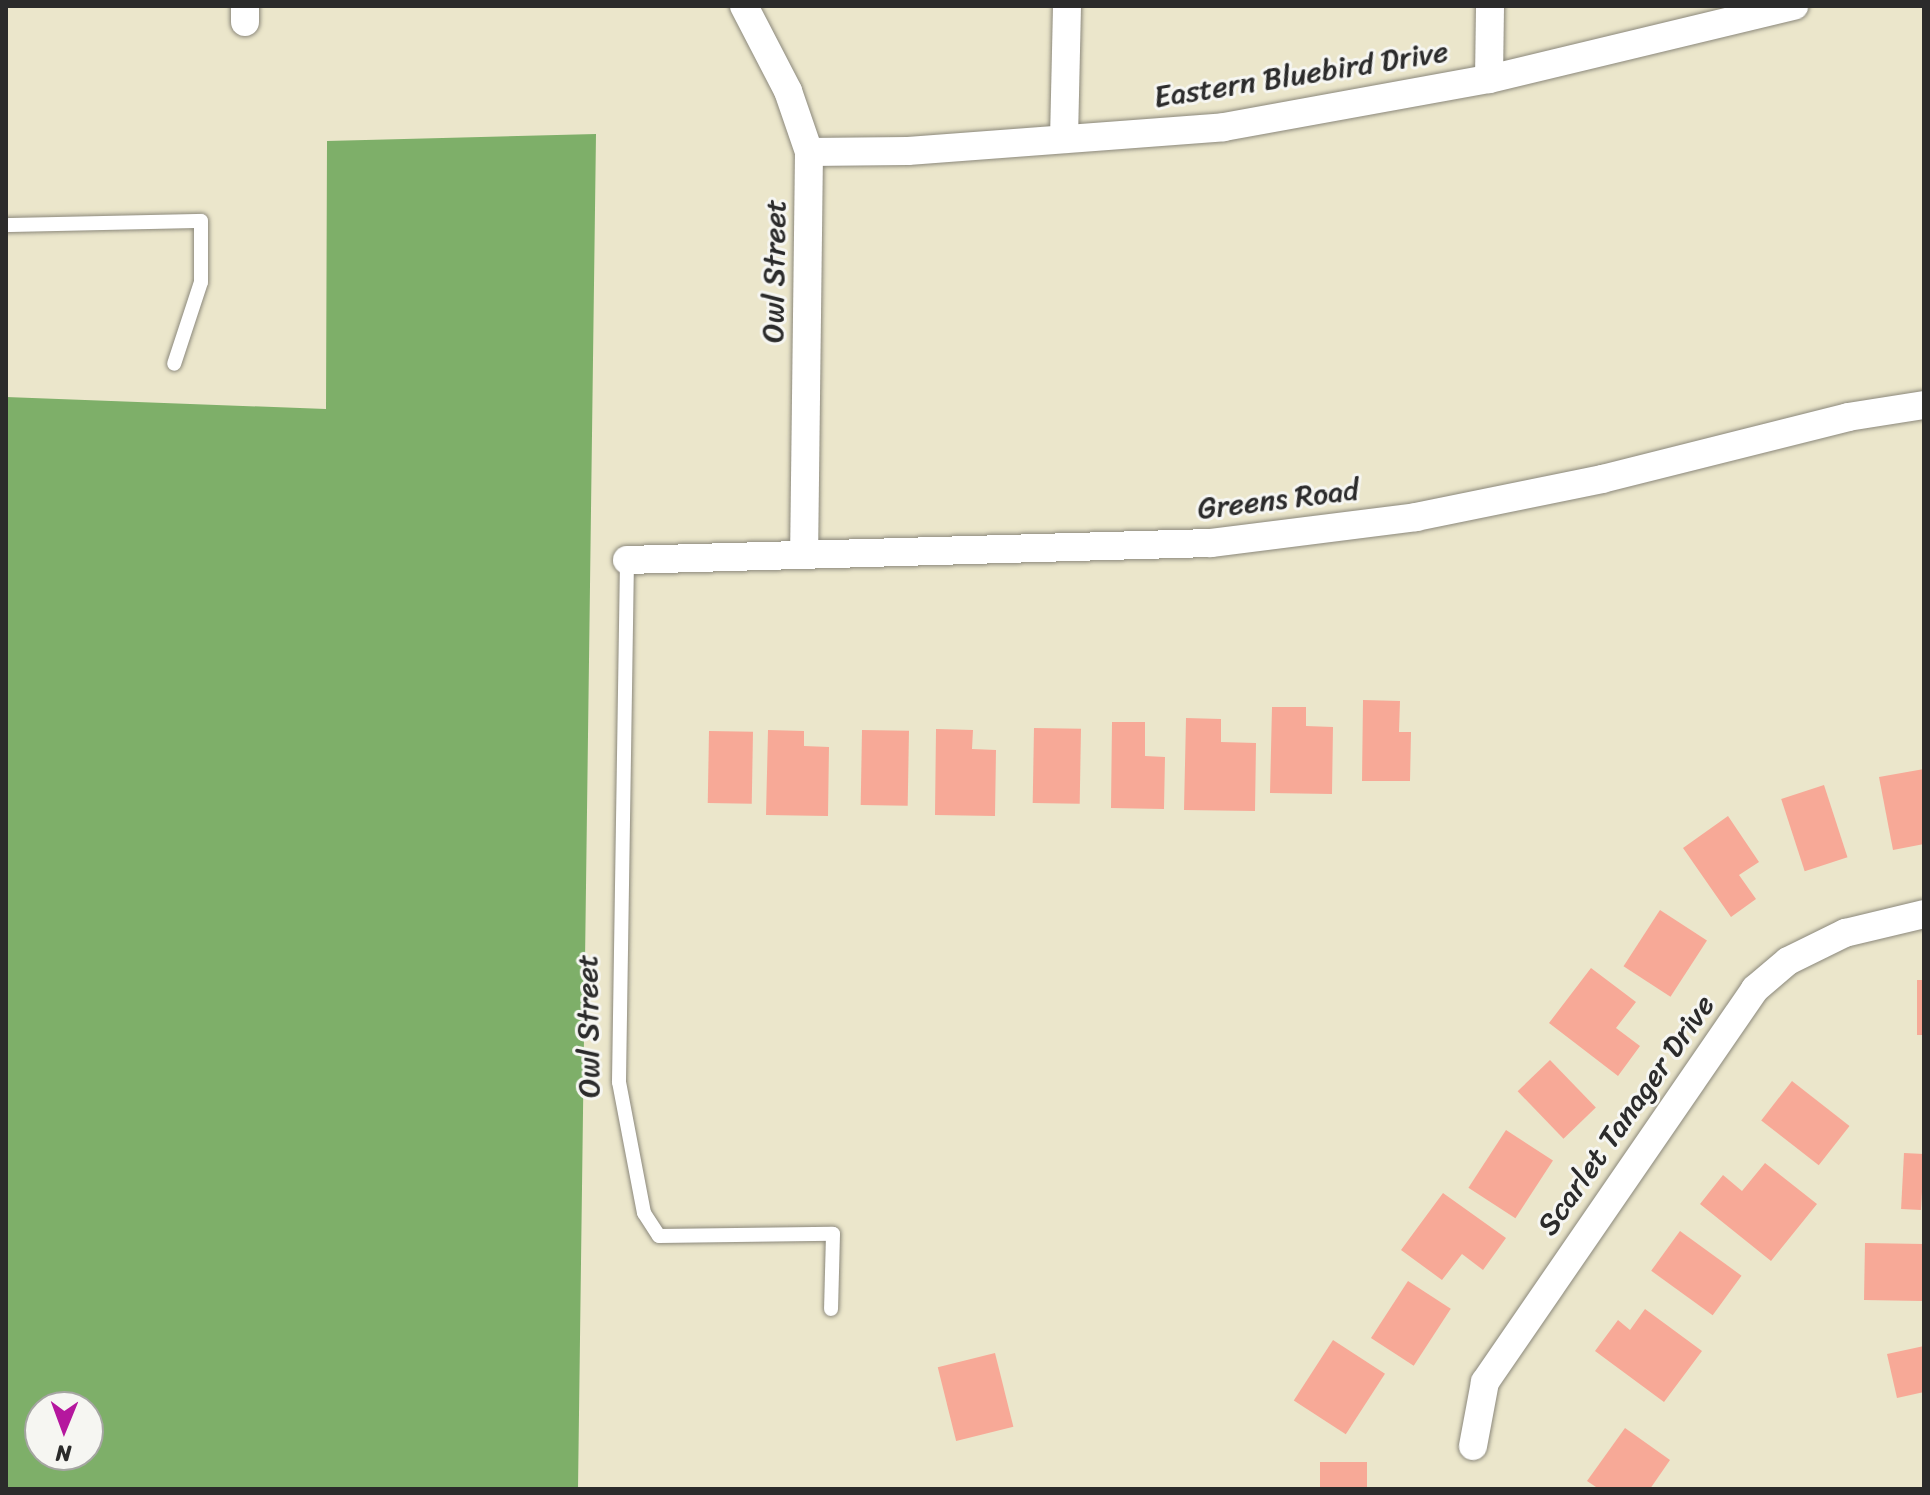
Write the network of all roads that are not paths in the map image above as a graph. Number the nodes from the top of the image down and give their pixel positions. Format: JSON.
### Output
{"nodes":[{"id":1,"x":744,"y":6,"type":"edge"},
{"id":2,"x":1067,"y":6,"type":"edge"},
{"id":3,"x":1490,"y":6,"type":"edge"},
{"id":4,"x":1794,"y":6,"type":"edge"},
{"id":5,"x":1489,"y":79,"type":"junction"},
{"id":6,"x":1064,"y":139,"type":"junction"},
{"id":7,"x":809,"y":152,"type":"junction"},
{"id":8,"x":6,"y":225,"type":"edge"},
{"id":9,"x":174,"y":364,"type":"dead end"},
{"id":10,"x":1924,"y":405,"type":"edge"},
{"id":11,"x":804,"y":552,"type":"junction"},
{"id":12,"x":627,"y":560,"type":"joint"},
{"id":13,"x":1924,"y":914,"type":"edge"},
{"id":14,"x":831,"y":1309,"type":"dead end"},
{"id":15,"x":1473,"y":1446,"type":"dead end"}],
"edges":[{"from":1,"to":7,"type":"street","name":"Owl Street"},
{"from":2,"to":6,"type":"street"},
{"from":3,"to":5,"type":"street"},
{"from":4,"to":5,"type":"street","name":"Eastern Bluebird Drive"},
{"from":5,"to":6,"type":"street","name":"Eastern Bluebird Drive"},
{"from":6,"to":7,"type":"street","name":"Eastern Bluebird Drive"},
{"from":7,"to":11,"type":"street","name":"Owl Street"},
{"from":8,"to":9,"type":"lane"},
{"from":10,"to":11,"type":"street","name":"Greens Road"},
{"from":11,"to":12,"type":"street","name":"Greens Road"},
{"from":12,"to":14,"type":"lane","name":"Owl Street"},
{"from":13,"to":15,"type":"street","name":"Scarlet Tanager Drive"}]}
